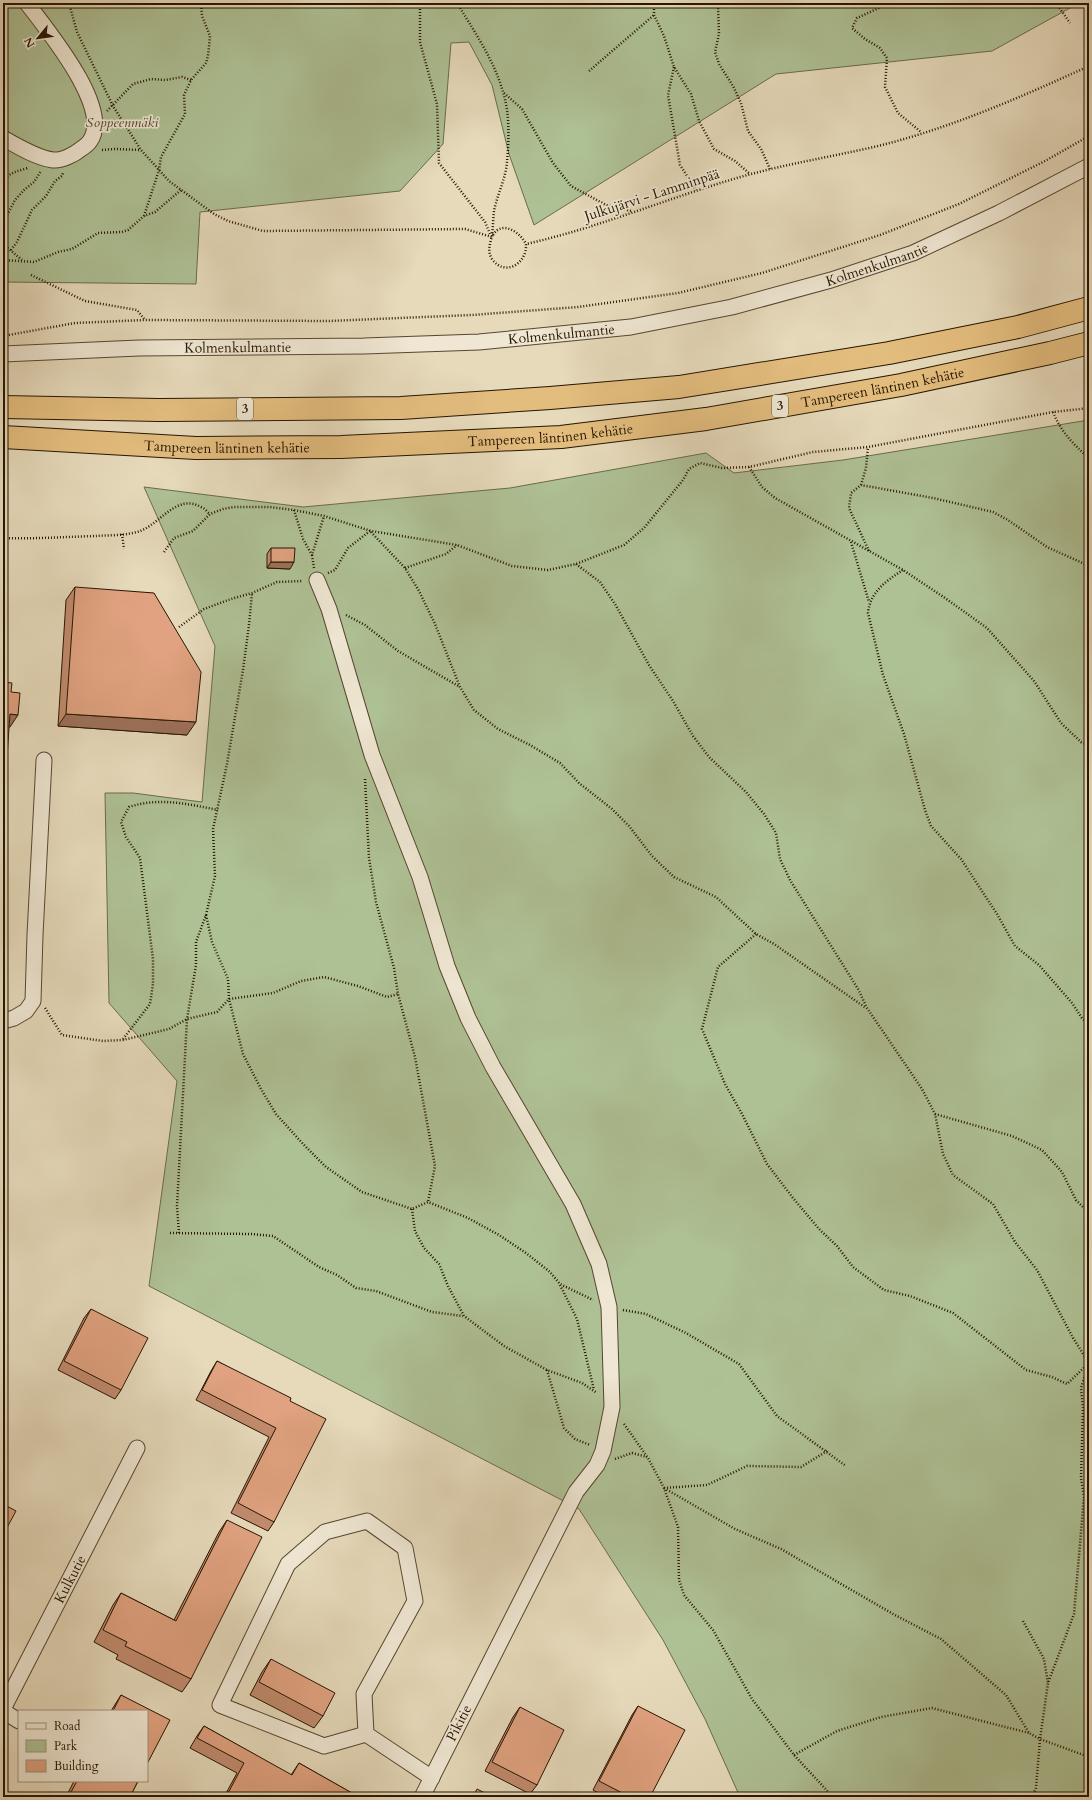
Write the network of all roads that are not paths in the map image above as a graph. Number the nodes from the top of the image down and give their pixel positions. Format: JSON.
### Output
{"nodes":[{"id":1,"x":26,"y":3,"type":"edge"},
{"id":2,"x":3,"y":138,"type":"edge"},
{"id":3,"x":1089,"y":166,"type":"edge"},
{"id":4,"x":1089,"y":308,"type":"edge"},
{"id":5,"x":1089,"y":343,"type":"edge"},
{"id":6,"x":3,"y":354,"type":"edge"},
{"id":7,"x":3,"y":407,"type":"edge"},
{"id":8,"x":3,"y":437,"type":"edge"},
{"id":9,"x":317,"y":580,"type":"road end"},
{"id":10,"x":44,"y":760,"type":"dead end"},
{"id":11,"x":3,"y":1021,"type":"edge"},
{"id":12,"x":137,"y":1448,"type":"dead end"},
{"id":13,"x":3,"y":1710,"type":"edge"},
{"id":14,"x":18,"y":1720,"type":"edge"},
{"id":15,"x":366,"y":1734,"type":"junction"},
{"id":16,"x":432,"y":1778,"type":"junction"},
{"id":17,"x":422,"y":1797,"type":"edge"}],
"edges":[{"from":1,"to":2,"type":"street"},
{"from":3,"to":6,"type":"street","name":"Kolmenkulmantie"},
{"from":4,"to":7,"type":"highway","number":"3"},
{"from":5,"to":8,"type":"highway","name":"Tampereen läntinen kehätie","number":"3"},
{"from":9,"to":16,"type":"street","name":"Pikitie"},
{"from":10,"to":11,"type":"street"},
{"from":12,"to":13,"type":"street","name":"Kulkutie"},
{"from":13,"to":14,"type":"street"},
{"from":15,"to":15,"type":"street"},
{"from":15,"to":16,"type":"street"},
{"from":16,"to":17,"type":"street","name":"Pikitie"}]}
